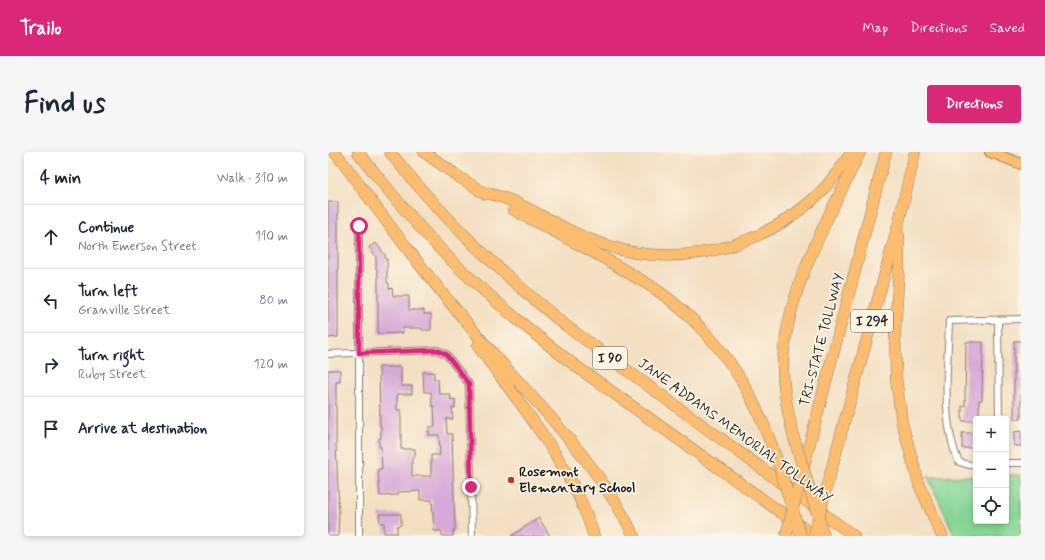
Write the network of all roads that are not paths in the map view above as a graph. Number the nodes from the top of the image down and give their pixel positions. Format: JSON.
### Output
{"nodes":[{"id":1,"x":335,"y":152,"type":"edge"},
{"id":2,"x":358,"y":152,"type":"edge"},
{"id":3,"x":390,"y":152,"type":"edge"},
{"id":4,"x":424,"y":152,"type":"edge"},
{"id":5,"x":852,"y":152,"type":"edge"},
{"id":6,"x":860,"y":152,"type":"edge"},
{"id":7,"x":886,"y":152,"type":"edge"},
{"id":8,"x":915,"y":152,"type":"edge"},
{"id":9,"x":990,"y":152,"type":"edge"},
{"id":10,"x":1021,"y":164,"type":"edge"},
{"id":11,"x":480,"y":191,"type":"junction"},
{"id":12,"x":899,"y":222,"type":"junction"},
{"id":13,"x":359,"y":226,"type":"dead end"},
{"id":14,"x":1021,"y":319,"type":"edge"},
{"id":15,"x":998,"y":320,"type":"junction"},
{"id":16,"x":466,"y":322,"type":"junction"},
{"id":17,"x":359,"y":353,"type":"junction"},
{"id":18,"x":328,"y":354,"type":"edge"},
{"id":19,"x":999,"y":416,"type":"edge"},
{"id":20,"x":1009,"y":463,"type":"edge"},
{"id":21,"x":1021,"y":463,"type":"edge"},
{"id":22,"x":973,"y":464,"type":"edge"},
{"id":23,"x":809,"y":535,"type":"edge"},
{"id":24,"x":359,"y":536,"type":"edge"},
{"id":25,"x":472,"y":536,"type":"edge"},
{"id":26,"x":594,"y":536,"type":"edge"},
{"id":27,"x":634,"y":536,"type":"edge"},
{"id":28,"x":786,"y":536,"type":"edge"},
{"id":29,"x":824,"y":536,"type":"edge"},
{"id":30,"x":854,"y":536,"type":"edge"},
{"id":31,"x":942,"y":536,"type":"edge"}],
"edges":[{"from":1,"to":16,"type":"highway"},
{"from":2,"to":23,"type":"highway","number":"I 90"},
{"from":3,"to":30,"type":"highway","name":"JANE ADDAMS MEMORIAL TOLLWAY","number":"I 90"},
{"from":4,"to":11,"type":"highway"},
{"from":5,"to":11,"type":"highway"},
{"from":6,"to":29,"type":"highway","bridge":true},
{"from":7,"to":28,"type":"highway","name":"TRI-STATE TOLLWAY","number":"I 294","bridge":true},
{"from":8,"to":12,"type":"highway","number":"I 294"},
{"from":9,"to":10,"type":"main road"},
{"from":11,"to":23,"type":"highway","bridge":true},
{"from":12,"to":23,"type":"highway","number":"I 294","bridge":true},
{"from":12,"to":31,"type":"highway"},
{"from":13,"to":17,"type":"street"},
{"from":14,"to":15,"type":"street"},
{"from":15,"to":19,"type":"street"},
{"from":15,"to":22,"type":"street"},
{"from":16,"to":26,"type":"highway"},
{"from":16,"to":27,"type":"highway"},
{"from":17,"to":18,"type":"street"},
{"from":17,"to":24,"type":"street"},
{"from":17,"to":25,"type":"street"},
{"from":20,"to":21,"type":"street"}]}
